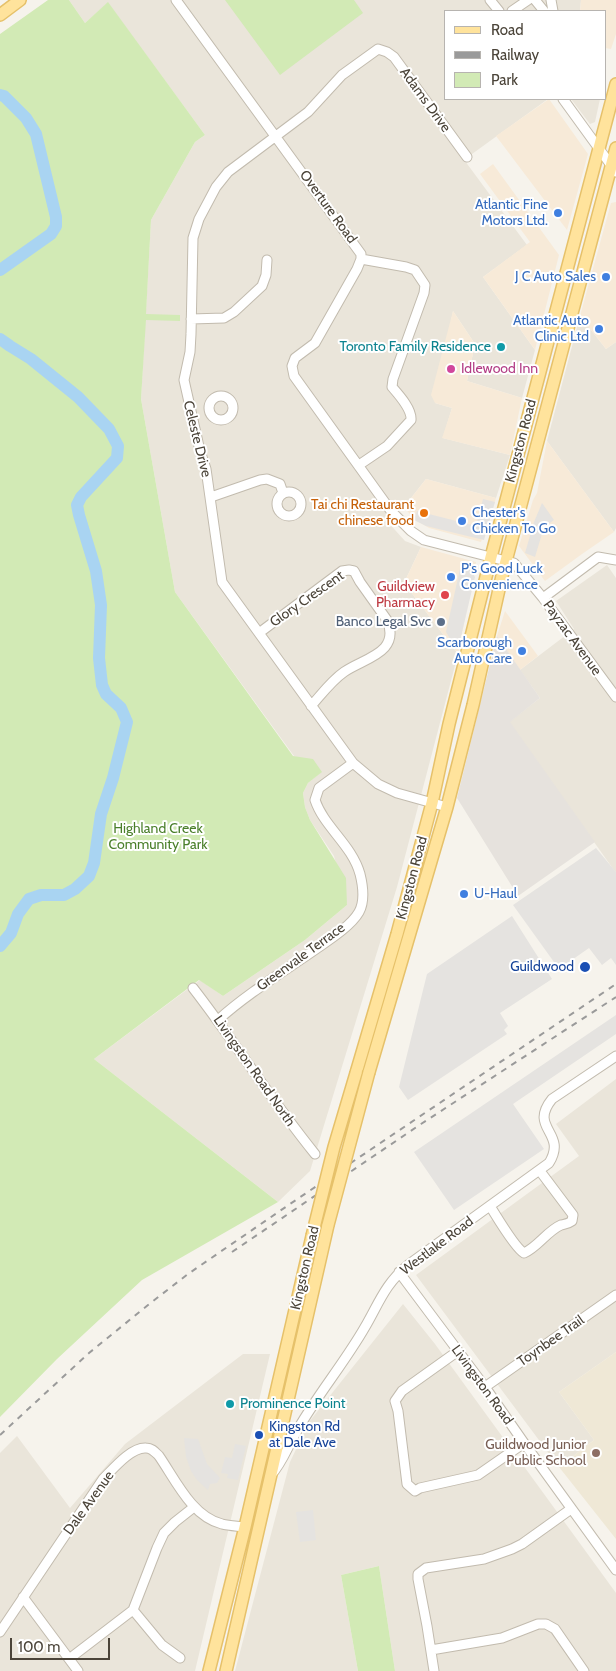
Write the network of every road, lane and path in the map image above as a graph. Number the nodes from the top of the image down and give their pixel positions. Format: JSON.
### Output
{"nodes":[{"id":1,"x":20,"y":0,"type":"edge"},
{"id":2,"x":176,"y":0,"type":"edge"},
{"id":3,"x":490,"y":0,"type":"edge"},
{"id":4,"x":528,"y":0,"type":"edge"},
{"id":5,"x":535,"y":0,"type":"edge"},
{"id":6,"x":498,"y":10,"type":"edge"},
{"id":7,"x":513,"y":10,"type":"edge"},
{"id":8,"x":543,"y":10,"type":"edge"},
{"id":9,"x":0,"y":15,"type":"edge"},
{"id":10,"x":378,"y":49,"type":"joint"},
{"id":11,"x":616,"y":84,"type":"edge"},
{"id":12,"x":566,"y":100,"type":"edge"},
{"id":13,"x":275,"y":136,"type":"junction"},
{"id":14,"x":616,"y":148,"type":"edge"},
{"id":15,"x":599,"y":149,"type":"junction"},
{"id":16,"x":467,"y":157,"type":"dead end"},
{"id":17,"x":613,"y":168,"type":"edge"},
{"id":18,"x":616,"y":189,"type":"edge"},
{"id":19,"x":602,"y":198,"type":"junction"},
{"id":20,"x":267,"y":260,"type":"dead end"},
{"id":21,"x":361,"y":260,"type":"junction"},
{"id":22,"x":191,"y":320,"type":"junction"},
{"id":23,"x":209,"y":412,"type":"dead end"},
{"id":24,"x":193,"y":416,"type":"junction"},
{"id":25,"x":359,"y":465,"type":"junction"},
{"id":26,"x":283,"y":493,"type":"dead end"},
{"id":27,"x":211,"y":497,"type":"junction"},
{"id":28,"x":491,"y":556,"type":"junction"},
{"id":29,"x":506,"y":559,"type":"junction"},
{"id":30,"x":616,"y":560,"type":"edge"},
{"id":31,"x":543,"y":598,"type":"junction"},
{"id":32,"x":259,"y":633,"type":"junction"},
{"id":33,"x":616,"y":698,"type":"edge"},
{"id":34,"x":311,"y":706,"type":"junction"},
{"id":35,"x":353,"y":763,"type":"junction"},
{"id":36,"x":432,"y":803,"type":"junction"},
{"id":37,"x":447,"y":807,"type":"junction"},
{"id":38,"x":193,"y":988,"type":"dead end"},
{"id":39,"x":218,"y":1020,"type":"junction"},
{"id":40,"x":616,"y":1056,"type":"edge"},
{"id":41,"x":314,"y":1154,"type":"dead end"},
{"id":42,"x":540,"y":1171,"type":"junction"},
{"id":43,"x":490,"y":1206,"type":"junction"},
{"id":44,"x":400,"y":1272,"type":"junction"},
{"id":45,"x":616,"y":1295,"type":"edge"},
{"id":46,"x":458,"y":1351,"type":"junction"},
{"id":47,"x":485,"y":1386,"type":"junction"},
{"id":48,"x":524,"y":1443,"type":"junction"},
{"id":49,"x":270,"y":1475,"type":"junction"},
{"id":50,"x":194,"y":1507,"type":"junction"},
{"id":51,"x":571,"y":1509,"type":"junction"},
{"id":52,"x":245,"y":1527,"type":"junction"},
{"id":53,"x":616,"y":1570,"type":"edge"},
{"id":54,"x":23,"y":1597,"type":"junction"},
{"id":55,"x":133,"y":1610,"type":"junction"},
{"id":56,"x":0,"y":1632,"type":"edge"},
{"id":57,"x":431,"y":1650,"type":"junction"},
{"id":58,"x":180,"y":1658,"type":"dead end"},
{"id":59,"x":69,"y":1659,"type":"junction"},
{"id":60,"x":78,"y":1671,"type":"edge"},
{"id":61,"x":209,"y":1671,"type":"edge"},
{"id":62,"x":226,"y":1671,"type":"edge"},
{"id":63,"x":434,"y":1671,"type":"edge"},
{"id":64,"x":584,"y":1671,"type":"edge"}],
"edges":[{"from":1,"to":9,"type":"main road"},
{"from":2,"to":13,"type":"street","name":"Overture Road"},
{"from":3,"to":6,"type":"street"},
{"from":4,"to":7,"type":"street"},
{"from":5,"to":8,"type":"street"},
{"from":10,"to":13,"type":"street","name":"Celeste Drive"},
{"from":10,"to":16,"type":"street","name":"Adams Drive"},
{"from":11,"to":15,"type":"main road","name":"Kingston Road"},
{"from":12,"to":15,"type":"street"},
{"from":13,"to":21,"type":"street","name":"Overture Road"},
{"from":13,"to":22,"type":"street","name":"Celeste Drive"},
{"from":14,"to":17,"type":"main road","name":"Kingston Road"},
{"from":15,"to":17,"type":"street"},
{"from":15,"to":28,"type":"main road","name":"Kingston Road"},
{"from":17,"to":19,"type":"main road","name":"Kingston Road"},
{"from":18,"to":19,"type":"main road"},
{"from":19,"to":29,"type":"main road","name":"Kingston Road"},
{"from":20,"to":22,"type":"street"},
{"from":21,"to":25,"type":"street","name":"Overture Road"},
{"from":21,"to":25,"type":"street"},
{"from":22,"to":24,"type":"street","name":"Celeste Drive"},
{"from":23,"to":24,"type":"street"},
{"from":24,"to":27,"type":"street","name":"Celeste Drive"},
{"from":25,"to":28,"type":"street","name":"Overture Road"},
{"from":26,"to":27,"type":"street"},
{"from":27,"to":32,"type":"street","name":"Celeste Drive"},
{"from":28,"to":29,"type":"street","name":"Overture Road"},
{"from":28,"to":36,"type":"main road","name":"Kingston Road"},
{"from":29,"to":31,"type":"street","name":"Payzac Avenue"},
{"from":29,"to":37,"type":"main road","name":"Kingston Road"},
{"from":30,"to":31,"type":"street"},
{"from":31,"to":33,"type":"street","name":"Payzac Avenue"},
{"from":32,"to":34,"type":"street","name":"Celeste Drive"},
{"from":32,"to":34,"type":"street","name":"Glory Crescent"},
{"from":34,"to":35,"type":"street","name":"Celeste Drive"},
{"from":35,"to":36,"type":"street","name":"Celeste Drive"},
{"from":35,"to":39,"type":"street","name":"Greenvale Terrace"},
{"from":36,"to":37,"type":"street","name":"Celeste Drive"},
{"from":36,"to":52,"type":"main road","name":"Kingston Road","bridge":true},
{"from":37,"to":49,"type":"main road","name":"Kingston Road","bridge":true},
{"from":38,"to":39,"type":"street","name":"Livingston Road North"},
{"from":39,"to":41,"type":"street","name":"Livingston Road North"},
{"from":40,"to":42,"type":"street","name":"Westlake Road"},
{"from":42,"to":43,"type":"street","name":"Westlake Road"},
{"from":42,"to":43,"type":"street"},
{"from":43,"to":44,"type":"street","name":"Westlake Road"},
{"from":44,"to":46,"type":"street","name":"Livingston Road"},
{"from":44,"to":49,"type":"street","name":"Westlake Road"},
{"from":45,"to":47,"type":"street","name":"Toynbee Trail"},
{"from":46,"to":47,"type":"street","name":"Livingston Road"},
{"from":46,"to":48,"type":"street"},
{"from":47,"to":48,"type":"street","name":"Livingston Road"},
{"from":48,"to":51,"type":"street","name":"Livingston Road"},
{"from":49,"to":62,"type":"main road","name":"Kingston Road"},
{"from":50,"to":52,"type":"street","name":"Dale Avenue"},
{"from":50,"to":54,"type":"street","name":"Dale Avenue"},
{"from":50,"to":55,"type":"street"},
{"from":51,"to":53,"type":"street","name":"Livingston Road"},
{"from":51,"to":57,"type":"street"},
{"from":52,"to":61,"type":"main road","name":"Kingston Road"},
{"from":54,"to":56,"type":"street","name":"Dale Avenue"},
{"from":54,"to":59,"type":"street"},
{"from":55,"to":58,"type":"street"},
{"from":55,"to":59,"type":"street"},
{"from":57,"to":63,"type":"street"},
{"from":57,"to":64,"type":"street"},
{"from":59,"to":60,"type":"street"}]}
